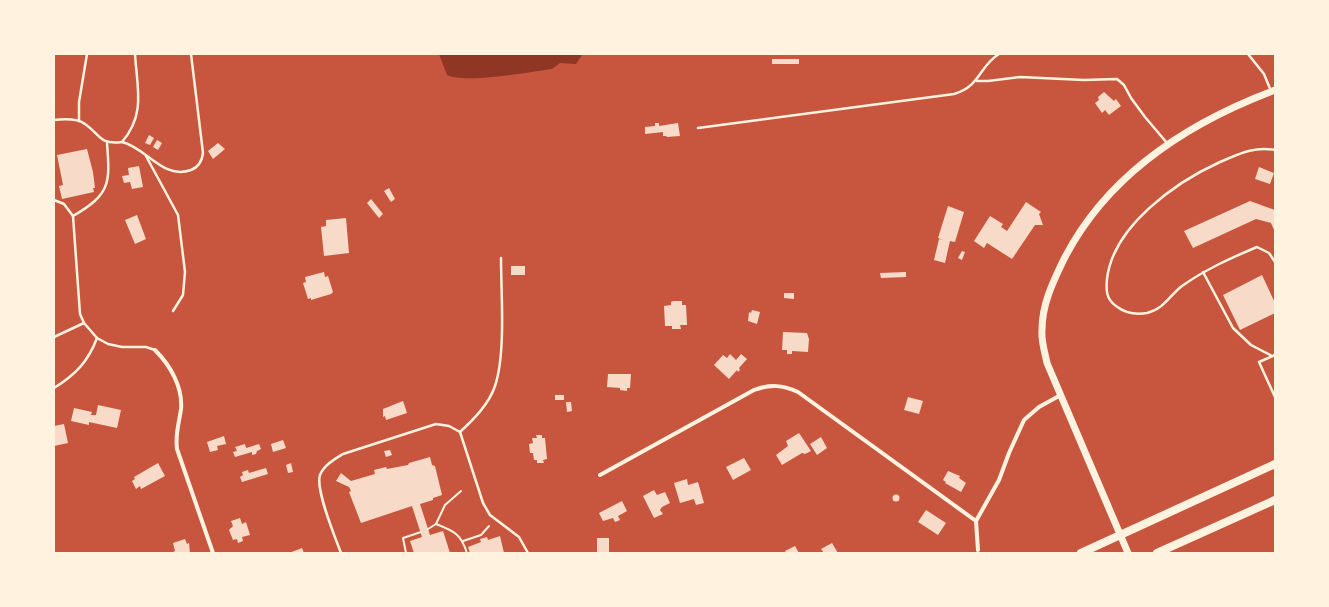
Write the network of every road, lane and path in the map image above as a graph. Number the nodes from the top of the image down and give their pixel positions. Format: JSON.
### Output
{"nodes":[{"id":1,"x":87,"y":54,"type":"edge"},
{"id":2,"x":135,"y":54,"type":"edge"},
{"id":3,"x":191,"y":54,"type":"edge"},
{"id":4,"x":999,"y":54,"type":"edge"},
{"id":5,"x":1248,"y":54,"type":"edge"},
{"id":6,"x":977,"y":81,"type":"junction"},
{"id":7,"x":1273,"y":91,"type":"edge"},
{"id":8,"x":54,"y":120,"type":"edge"},
{"id":9,"x":79,"y":121,"type":"junction"},
{"id":10,"x":698,"y":128,"type":"dead end"},
{"id":11,"x":122,"y":142,"type":"junction"},
{"id":12,"x":107,"y":143,"type":"junction"},
{"id":13,"x":1168,"y":143,"type":"junction"},
{"id":14,"x":1275,"y":150,"type":"edge"},
{"id":15,"x":144,"y":154,"type":"junction"},
{"id":16,"x":54,"y":200,"type":"edge"},
{"id":17,"x":73,"y":216,"type":"junction"},
{"id":18,"x":501,"y":258,"type":"dead end"},
{"id":19,"x":1275,"y":262,"type":"edge"},
{"id":20,"x":1203,"y":272,"type":"junction"},
{"id":21,"x":173,"y":310,"type":"dead end"},
{"id":22,"x":84,"y":323,"type":"junction"},
{"id":23,"x":54,"y":337,"type":"edge"},
{"id":24,"x":96,"y":338,"type":"junction"},
{"id":25,"x":155,"y":350,"type":"joint"},
{"id":26,"x":1273,"y":356,"type":"edge"},
{"id":27,"x":54,"y":388,"type":"edge"},
{"id":28,"x":1060,"y":396,"type":"junction"},
{"id":29,"x":1275,"y":397,"type":"edge"},
{"id":30,"x":460,"y":432,"type":"junction"},
{"id":31,"x":1275,"y":464,"type":"edge"},
{"id":32,"x":600,"y":474,"type":"dead end"},
{"id":33,"x":462,"y":491,"type":"dead end"},
{"id":34,"x":1275,"y":500,"type":"edge"},
{"id":35,"x":976,"y":521,"type":"junction"},
{"id":36,"x":436,"y":524,"type":"junction"},
{"id":37,"x":489,"y":526,"type":"dead end"},
{"id":38,"x":428,"y":529,"type":"dead end"},
{"id":39,"x":421,"y":532,"type":"dead end"},
{"id":40,"x":1120,"y":535,"type":"junction"},
{"id":41,"x":463,"y":541,"type":"junction"},
{"id":42,"x":978,"y":550,"type":"dead end"},
{"id":43,"x":213,"y":553,"type":"edge"},
{"id":44,"x":341,"y":553,"type":"edge"},
{"id":45,"x":406,"y":553,"type":"edge"},
{"id":46,"x":467,"y":553,"type":"edge"},
{"id":47,"x":528,"y":553,"type":"edge"},
{"id":48,"x":1081,"y":553,"type":"edge"},
{"id":49,"x":1128,"y":553,"type":"edge"},
{"id":50,"x":1158,"y":553,"type":"edge"}],
"edges":[{"from":1,"to":9,"type":"lane"},
{"from":2,"to":11,"type":"lane"},
{"from":3,"to":15,"type":"lane"},
{"from":4,"to":6,"type":"lane"},
{"from":5,"to":7,"type":"lane"},
{"from":6,"to":10,"type":"lane"},
{"from":6,"to":13,"type":"lane"},
{"from":7,"to":13,"type":"street"},
{"from":8,"to":9,"type":"lane"},
{"from":9,"to":12,"type":"lane"},
{"from":11,"to":12,"type":"lane"},
{"from":11,"to":15,"type":"lane"},
{"from":12,"to":17,"type":"lane"},
{"from":13,"to":28,"type":"street"},
{"from":14,"to":20,"type":"lane"},
{"from":15,"to":21,"type":"lane"},
{"from":16,"to":17,"type":"lane"},
{"from":17,"to":22,"type":"lane"},
{"from":18,"to":30,"type":"lane"},
{"from":19,"to":20,"type":"lane"},
{"from":20,"to":26,"type":"lane"},
{"from":22,"to":23,"type":"lane"},
{"from":22,"to":24,"type":"lane"},
{"from":24,"to":25,"type":"lane"},
{"from":24,"to":27,"type":"lane"},
{"from":25,"to":43,"type":"street"},
{"from":26,"to":29,"type":"lane"},
{"from":28,"to":35,"type":"street"},
{"from":28,"to":40,"type":"street"},
{"from":30,"to":44,"type":"lane"},
{"from":30,"to":47,"type":"lane"},
{"from":31,"to":40,"type":"main road"},
{"from":32,"to":35,"type":"street"},
{"from":33,"to":36,"type":"path"},
{"from":34,"to":50,"type":"main road"},
{"from":35,"to":42,"type":"street"},
{"from":36,"to":38,"type":"path"},
{"from":36,"to":41,"type":"path"},
{"from":37,"to":41,"type":"path"},
{"from":39,"to":45,"type":"path"},
{"from":40,"to":48,"type":"main road"},
{"from":40,"to":49,"type":"street"},
{"from":41,"to":46,"type":"path"}]}
